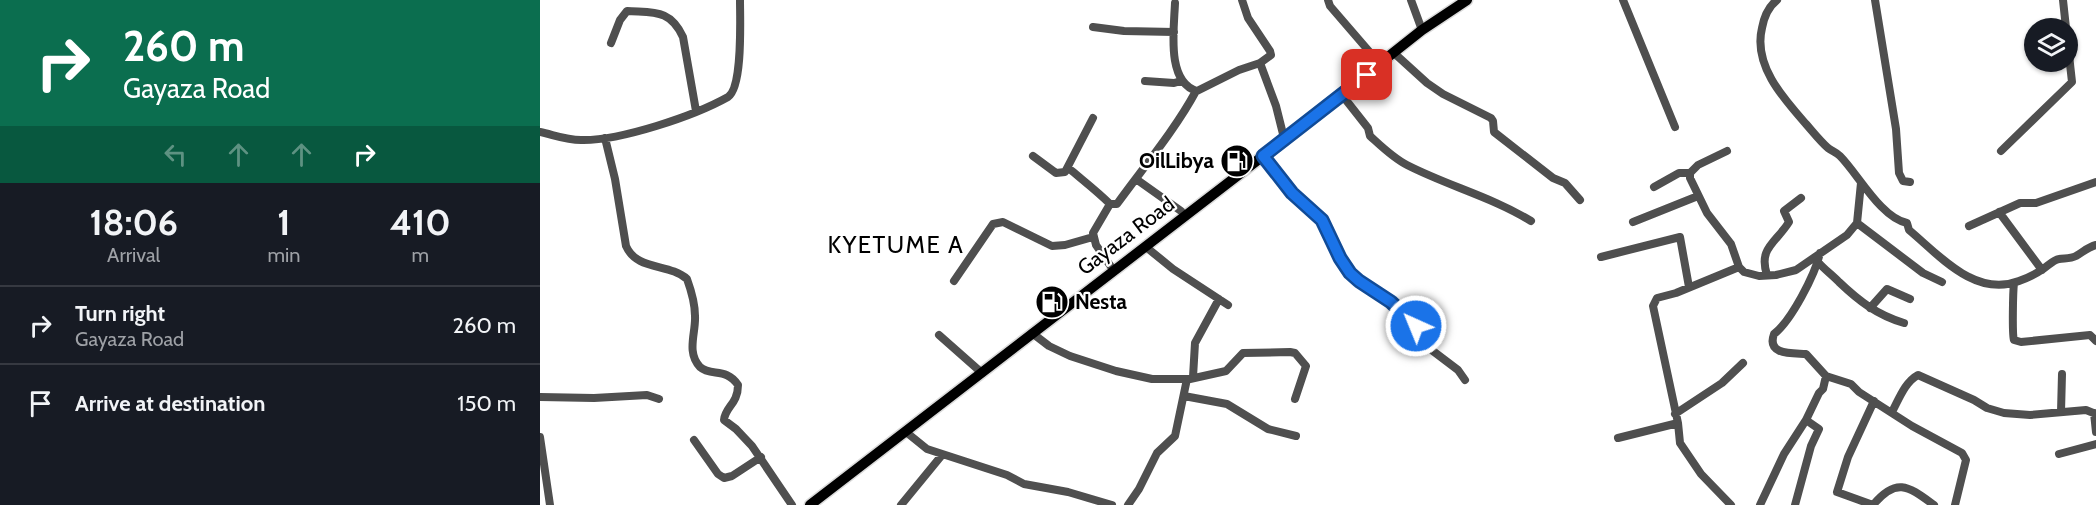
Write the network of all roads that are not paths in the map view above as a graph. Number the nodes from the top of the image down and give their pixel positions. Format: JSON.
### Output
{"nodes":[{"id":1,"x":740,"y":0,"type":"edge"},
{"id":2,"x":1242,"y":0,"type":"edge"},
{"id":3,"x":1328,"y":0,"type":"edge"},
{"id":4,"x":1412,"y":0,"type":"edge"},
{"id":5,"x":1467,"y":0,"type":"edge"},
{"id":6,"x":1623,"y":0,"type":"edge"},
{"id":7,"x":1777,"y":0,"type":"edge"},
{"id":8,"x":1875,"y":0,"type":"edge"},
{"id":9,"x":2063,"y":0,"type":"edge"},
{"id":10,"x":1175,"y":3,"type":"dead end"},
{"id":11,"x":2065,"y":18,"type":"edge"},
{"id":12,"x":1093,"y":27,"type":"dead end"},
{"id":13,"x":1422,"y":30,"type":"junction"},
{"id":14,"x":1174,"y":32,"type":"junction"},
{"id":15,"x":611,"y":43,"type":"dead end"},
{"id":16,"x":1394,"y":53,"type":"junction"},
{"id":17,"x":1260,"y":63,"type":"junction"},
{"id":18,"x":1380,"y":64,"type":"junction"},
{"id":19,"x":2071,"y":72,"type":"edge"},
{"id":20,"x":1145,"y":81,"type":"dead end"},
{"id":21,"x":1181,"y":81,"type":"junction"},
{"id":22,"x":1196,"y":91,"type":"junction"},
{"id":23,"x":1342,"y":95,"type":"junction"},
{"id":24,"x":696,"y":111,"type":"junction"},
{"id":25,"x":1093,"y":118,"type":"dead end"},
{"id":26,"x":1675,"y":127,"type":"dead end"},
{"id":27,"x":540,"y":132,"type":"edge"},
{"id":28,"x":605,"y":138,"type":"junction"},
{"id":29,"x":1284,"y":138,"type":"junction"},
{"id":30,"x":1727,"y":151,"type":"dead end"},
{"id":31,"x":2001,"y":151,"type":"dead end"},
{"id":32,"x":1033,"y":156,"type":"dead end"},
{"id":33,"x":1263,"y":156,"type":"junction"},
{"id":34,"x":1072,"y":171,"type":"dead end"},
{"id":35,"x":1690,"y":173,"type":"junction"},
{"id":36,"x":1136,"y":179,"type":"junction"},
{"id":37,"x":2096,"y":182,"type":"edge"},
{"id":38,"x":1861,"y":183,"type":"junction"},
{"id":39,"x":1910,"y":183,"type":"dead end"},
{"id":40,"x":1654,"y":187,"type":"dead end"},
{"id":41,"x":1698,"y":196,"type":"junction"},
{"id":42,"x":1800,"y":198,"type":"dead end"},
{"id":43,"x":1580,"y":200,"type":"dead end"},
{"id":44,"x":1110,"y":204,"type":"junction"},
{"id":45,"x":1181,"y":211,"type":"dead end"},
{"id":46,"x":1999,"y":212,"type":"junction"},
{"id":47,"x":1531,"y":221,"type":"dead end"},
{"id":48,"x":1633,"y":222,"type":"dead end"},
{"id":49,"x":1857,"y":223,"type":"junction"},
{"id":50,"x":1969,"y":226,"type":"dead end"},
{"id":51,"x":1093,"y":237,"type":"junction"},
{"id":52,"x":2096,"y":245,"type":"edge"},
{"id":53,"x":1146,"y":247,"type":"junction"},
{"id":54,"x":1601,"y":257,"type":"dead end"},
{"id":55,"x":1819,"y":258,"type":"junction"},
{"id":56,"x":1739,"y":267,"type":"junction"},
{"id":57,"x":2042,"y":270,"type":"junction"},
{"id":58,"x":1113,"y":271,"type":"junction"},
{"id":59,"x":1767,"y":275,"type":"junction"},
{"id":60,"x":954,"y":281,"type":"dead end"},
{"id":61,"x":1942,"y":282,"type":"dead end"},
{"id":62,"x":2014,"y":283,"type":"junction"},
{"id":63,"x":1689,"y":287,"type":"junction"},
{"id":64,"x":1219,"y":299,"type":"junction"},
{"id":65,"x":1910,"y":299,"type":"dead end"},
{"id":66,"x":1228,"y":305,"type":"dead end"},
{"id":67,"x":1870,"y":308,"type":"junction"},
{"id":68,"x":1904,"y":322,"type":"dead end"},
{"id":69,"x":1032,"y":333,"type":"junction"},
{"id":70,"x":939,"y":335,"type":"dead end"},
{"id":71,"x":2096,"y":340,"type":"edge"},
{"id":72,"x":1743,"y":363,"type":"dead end"},
{"id":73,"x":982,"y":373,"type":"junction"},
{"id":74,"x":2062,"y":374,"type":"dead end"},
{"id":75,"x":1826,"y":376,"type":"junction"},
{"id":76,"x":1190,"y":378,"type":"junction"},
{"id":77,"x":1465,"y":380,"type":"dead end"},
{"id":78,"x":1184,"y":396,"type":"junction"},
{"id":79,"x":540,"y":397,"type":"edge"},
{"id":80,"x":659,"y":399,"type":"dead end"},
{"id":81,"x":1295,"y":399,"type":"dead end"},
{"id":82,"x":1874,"y":401,"type":"junction"},
{"id":83,"x":1892,"y":412,"type":"junction"},
{"id":84,"x":2061,"y":412,"type":"junction"},
{"id":85,"x":1675,"y":414,"type":"junction"},
{"id":86,"x":2095,"y":414,"type":"edge"},
{"id":87,"x":1806,"y":420,"type":"junction"},
{"id":88,"x":1678,"y":423,"type":"junction"},
{"id":89,"x":906,"y":432,"type":"junction"},
{"id":90,"x":2096,"y":432,"type":"edge"},
{"id":91,"x":1296,"y":436,"type":"dead end"},
{"id":92,"x":540,"y":437,"type":"edge"},
{"id":93,"x":1618,"y":438,"type":"dead end"},
{"id":94,"x":694,"y":440,"type":"dead end"},
{"id":95,"x":2096,"y":444,"type":"edge"},
{"id":96,"x":2059,"y":453,"type":"dead end"},
{"id":97,"x":942,"y":454,"type":"junction"},
{"id":98,"x":760,"y":458,"type":"junction"},
{"id":99,"x":550,"y":505,"type":"edge"},
{"id":100,"x":792,"y":505,"type":"edge"},
{"id":101,"x":810,"y":505,"type":"edge"},
{"id":102,"x":901,"y":505,"type":"edge"},
{"id":103,"x":1112,"y":505,"type":"edge"},
{"id":104,"x":1128,"y":505,"type":"edge"},
{"id":105,"x":1731,"y":505,"type":"edge"},
{"id":106,"x":1760,"y":505,"type":"edge"},
{"id":107,"x":1795,"y":505,"type":"edge"},
{"id":108,"x":1934,"y":505,"type":"edge"},
{"id":109,"x":1955,"y":505,"type":"edge"}],
"edges":[{"from":1,"to":24,"type":"street"},
{"from":2,"to":17,"type":"street"},
{"from":3,"to":18,"type":"street"},
{"from":4,"to":13,"type":"street"},
{"from":5,"to":13,"type":"main road","name":"Gayaza Road"},
{"from":6,"to":26,"type":"street"},
{"from":7,"to":38,"type":"street"},
{"from":8,"to":39,"type":"street"},
{"from":9,"to":11,"type":"street"},
{"from":10,"to":14,"type":"street"},
{"from":12,"to":14,"type":"street"},
{"from":13,"to":16,"type":"main road","name":"Gayaza Road"},
{"from":14,"to":21,"type":"street"},
{"from":15,"to":24,"type":"street"},
{"from":16,"to":18,"type":"main road","name":"Gayaza Road"},
{"from":16,"to":43,"type":"street"},
{"from":17,"to":22,"type":"street"},
{"from":17,"to":29,"type":"street"},
{"from":18,"to":23,"type":"main road","name":"Gayaza Road"},
{"from":19,"to":31,"type":"street"},
{"from":20,"to":21,"type":"street"},
{"from":21,"to":22,"type":"street"},
{"from":22,"to":36,"type":"street"},
{"from":23,"to":29,"type":"main road","name":"Gayaza Road"},
{"from":23,"to":47,"type":"street"},
{"from":24,"to":28,"type":"street"},
{"from":25,"to":32,"type":"street"},
{"from":27,"to":28,"type":"street"},
{"from":28,"to":98,"type":"street"},
{"from":29,"to":33,"type":"main road","name":"Gayaza Road"},
{"from":30,"to":35,"type":"street"},
{"from":33,"to":53,"type":"main road","name":"Gayaza Road"},
{"from":33,"to":77,"type":"street"},
{"from":34,"to":44,"type":"street"},
{"from":35,"to":40,"type":"street"},
{"from":35,"to":41,"type":"street"},
{"from":36,"to":44,"type":"street"},
{"from":36,"to":45,"type":"street"},
{"from":37,"to":46,"type":"street"},
{"from":38,"to":49,"type":"street"},
{"from":38,"to":62,"type":"street"},
{"from":41,"to":48,"type":"street"},
{"from":41,"to":56,"type":"street"},
{"from":42,"to":59,"type":"street"},
{"from":44,"to":51,"type":"street"},
{"from":46,"to":50,"type":"street"},
{"from":46,"to":57,"type":"street"},
{"from":49,"to":55,"type":"street"},
{"from":49,"to":61,"type":"street"},
{"from":51,"to":58,"type":"street"},
{"from":51,"to":60,"type":"street"},
{"from":52,"to":57,"type":"street"},
{"from":53,"to":58,"type":"main road","name":"Gayaza Road"},
{"from":53,"to":64,"type":"street"},
{"from":54,"to":63,"type":"street"},
{"from":55,"to":59,"type":"street"},
{"from":55,"to":67,"type":"street"},
{"from":55,"to":75,"type":"street"},
{"from":56,"to":59,"type":"street"},
{"from":56,"to":63,"type":"street"},
{"from":57,"to":62,"type":"street"},
{"from":58,"to":69,"type":"main road","name":"Gayaza Road"},
{"from":62,"to":71,"type":"street"},
{"from":63,"to":85,"type":"street"},
{"from":64,"to":66,"type":"street"},
{"from":64,"to":76,"type":"street"},
{"from":65,"to":67,"type":"street"},
{"from":67,"to":68,"type":"street"},
{"from":69,"to":73,"type":"main road","name":"Gayaza Road"},
{"from":69,"to":76,"type":"street"},
{"from":70,"to":73,"type":"street"},
{"from":72,"to":85,"type":"street"},
{"from":73,"to":89,"type":"main road","name":"Gayaza Road"},
{"from":74,"to":84,"type":"street"},
{"from":75,"to":82,"type":"street"},
{"from":75,"to":87,"type":"street"},
{"from":76,"to":78,"type":"street"},
{"from":76,"to":81,"type":"street"},
{"from":78,"to":91,"type":"street"},
{"from":78,"to":104,"type":"street"},
{"from":79,"to":80,"type":"street"},
{"from":82,"to":83,"type":"street"},
{"from":82,"to":108,"type":"street"},
{"from":83,"to":84,"type":"street"},
{"from":83,"to":109,"type":"street"},
{"from":84,"to":86,"type":"street"},
{"from":85,"to":88,"type":"street"},
{"from":86,"to":90,"type":"street"},
{"from":87,"to":106,"type":"street"},
{"from":87,"to":107,"type":"street"},
{"from":88,"to":93,"type":"street"},
{"from":88,"to":105,"type":"street"},
{"from":89,"to":97,"type":"street"},
{"from":89,"to":101,"type":"main road","name":"Gayaza Road"},
{"from":92,"to":99,"type":"street"},
{"from":94,"to":98,"type":"street"},
{"from":95,"to":96,"type":"street"},
{"from":97,"to":102,"type":"street"},
{"from":97,"to":103,"type":"street"},
{"from":98,"to":100,"type":"street"}]}
